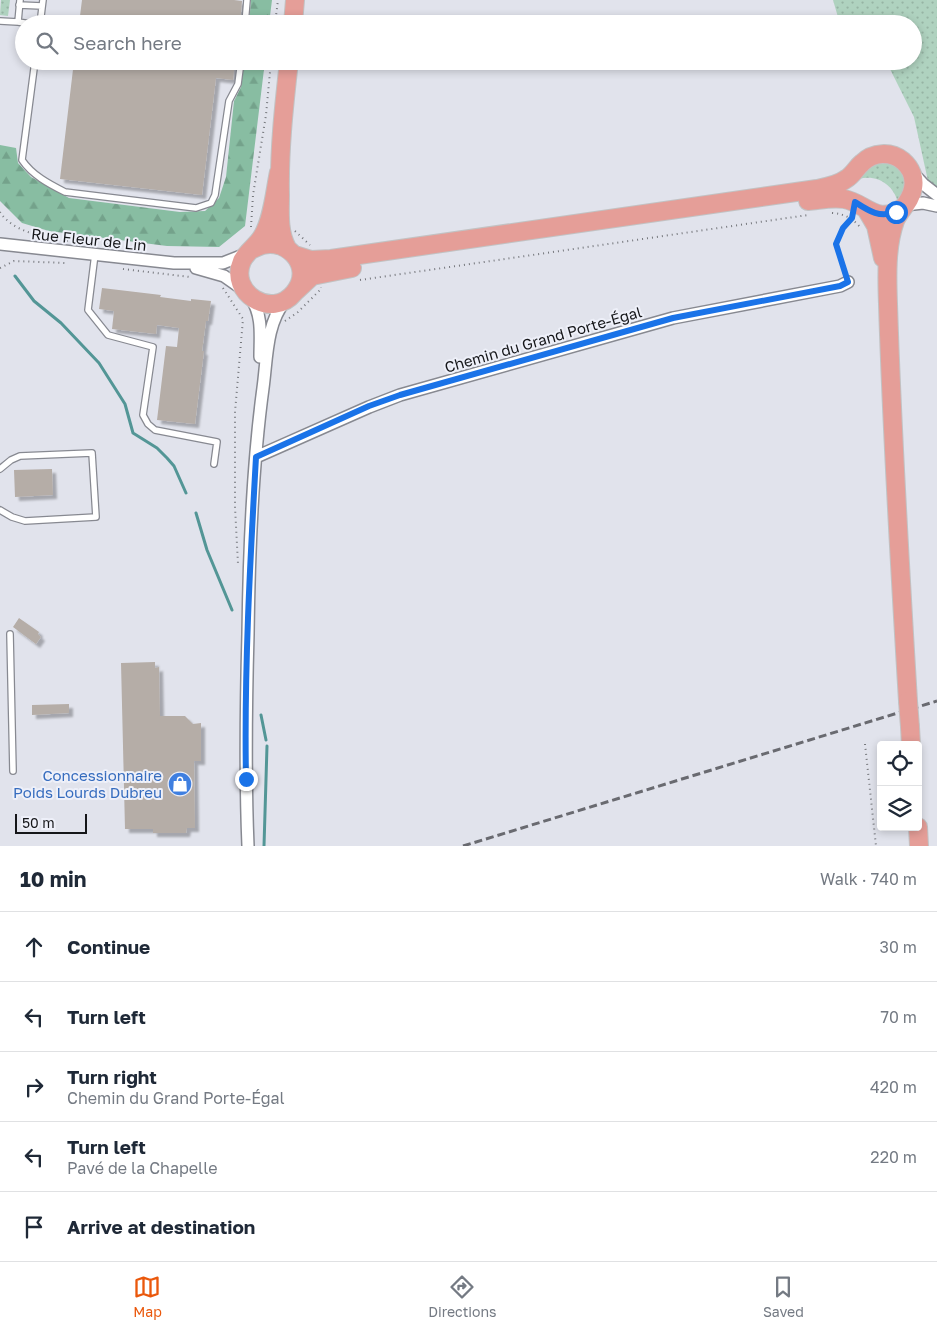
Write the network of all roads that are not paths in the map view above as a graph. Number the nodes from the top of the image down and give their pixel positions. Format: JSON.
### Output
{"nodes":[{"id":1,"x":247,"y":0,"type":"edge"},
{"id":2,"x":295,"y":0,"type":"edge"},
{"id":3,"x":20,"y":2,"type":"edge"},
{"id":4,"x":43,"y":3,"type":"edge"},
{"id":5,"x":19,"y":15,"type":"edge"},
{"id":6,"x":246,"y":15,"type":"edge"},
{"id":7,"x":294,"y":15,"type":"edge"},
{"id":8,"x":0,"y":21,"type":"edge"},
{"id":9,"x":15,"y":22,"type":"edge"},
{"id":10,"x":34,"y":70,"type":"edge"},
{"id":11,"x":240,"y":70,"type":"edge"},
{"id":12,"x":288,"y":70,"type":"edge"},
{"id":13,"x":910,"y":169,"type":"junction"},
{"id":14,"x":856,"y":171,"type":"junction"},
{"id":15,"x":279,"y":172,"type":"junction"},
{"id":16,"x":937,"y":195,"type":"edge"},
{"id":17,"x":937,"y":206,"type":"edge"},
{"id":18,"x":904,"y":207,"type":"junction"},
{"id":19,"x":860,"y":212,"type":"junction"},
{"id":20,"x":0,"y":244,"type":"edge"},
{"id":21,"x":250,"y":251,"type":"junction"},
{"id":22,"x":291,"y":251,"type":"junction"},
{"id":23,"x":95,"y":254,"type":"junction"},
{"id":24,"x":174,"y":263,"type":"junction"},
{"id":25,"x":848,"y":282,"type":"road end"},
{"id":26,"x":247,"y":294,"type":"junction"},
{"id":27,"x":887,"y":294,"type":"junction"},
{"id":28,"x":290,"y":296,"type":"junction"},
{"id":29,"x":259,"y":418,"type":"junction"},
{"id":30,"x":256,"y":457,"type":"junction"},
{"id":31,"x":214,"y":464,"type":"dead end"},
{"id":32,"x":0,"y":469,"type":"edge"},
{"id":33,"x":0,"y":510,"type":"edge"},
{"id":34,"x":10,"y":634,"type":"dead end"},
{"id":35,"x":912,"y":741,"type":"edge"},
{"id":36,"x":13,"y":770,"type":"dead end"},
{"id":37,"x":918,"y":831,"type":"edge"},
{"id":38,"x":248,"y":846,"type":"edge"},
{"id":39,"x":919,"y":846,"type":"edge"}],
"edges":[{"from":1,"to":6,"type":"lane"},
{"from":2,"to":7,"type":"main road"},
{"from":3,"to":4,"type":"lane"},
{"from":3,"to":5,"type":"lane"},
{"from":8,"to":9,"type":"lane"},
{"from":10,"to":11,"type":"lane"},
{"from":12,"to":15,"type":"main road"},
{"from":13,"to":14,"type":"main road"},
{"from":13,"to":16,"type":"street"},
{"from":13,"to":18,"type":"main road"},
{"from":14,"to":19,"type":"main road"},
{"from":14,"to":22,"type":"main road"},
{"from":15,"to":21,"type":"main road"},
{"from":15,"to":22,"type":"main road"},
{"from":17,"to":18,"type":"street"},
{"from":18,"to":19,"type":"main road"},
{"from":18,"to":27,"type":"main road"},
{"from":19,"to":27,"type":"main road"},
{"from":19,"to":28,"type":"main road"},
{"from":20,"to":23,"type":"street","name":"Rue Fleur de Lin"},
{"from":21,"to":22,"type":"main road"},
{"from":21,"to":24,"type":"street","name":"Rue Fleur de Lin"},
{"from":21,"to":26,"type":"main road"},
{"from":22,"to":28,"type":"main road"},
{"from":23,"to":24,"type":"street","name":"Rue Fleur de Lin"},
{"from":23,"to":31,"type":"lane"},
{"from":24,"to":26,"type":"street","name":"Rue Fleur de Lin"},
{"from":25,"to":30,"type":"street","name":"Chemin du Grand Porte-Égal"},
{"from":26,"to":28,"type":"main road"},
{"from":26,"to":29,"type":"street"},
{"from":27,"to":35,"type":"main road","bridge":true},
{"from":28,"to":29,"type":"street"},
{"from":29,"to":30,"type":"street"},
{"from":30,"to":38,"type":"street"},
{"from":32,"to":33,"type":"lane"},
{"from":34,"to":36,"type":"lane"},
{"from":37,"to":39,"type":"main road"}]}
